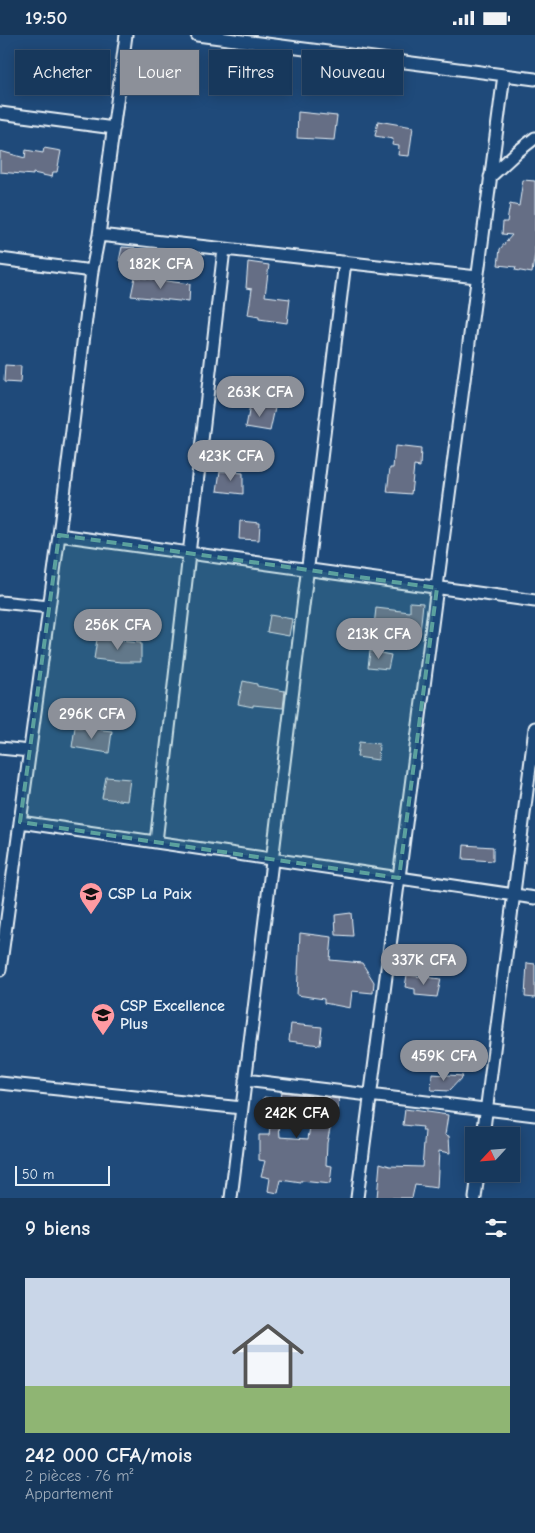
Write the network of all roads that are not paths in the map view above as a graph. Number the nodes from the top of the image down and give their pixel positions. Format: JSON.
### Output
{"nodes":[{"id":1,"x":126,"y":35,"type":"edge"},
{"id":2,"x":197,"y":35,"type":"edge"},
{"id":3,"x":504,"y":75,"type":"junction"},
{"id":4,"x":535,"y":79,"type":"edge"},
{"id":5,"x":0,"y":113,"type":"edge"},
{"id":6,"x":114,"y":128,"type":"junction"},
{"id":7,"x":535,"y":138,"type":"edge"},
{"id":8,"x":490,"y":177,"type":"junction"},
{"id":9,"x":99,"y":235,"type":"junction"},
{"id":10,"x":224,"y":249,"type":"junction"},
{"id":11,"x":0,"y":259,"type":"edge"},
{"id":12,"x":345,"y":262,"type":"junction"},
{"id":13,"x":92,"y":271,"type":"junction"},
{"id":14,"x":477,"y":277,"type":"junction"},
{"id":15,"x":59,"y":535,"type":"junction"},
{"id":16,"x":189,"y":553,"type":"junction"},
{"id":17,"x":308,"y":570,"type":"junction"},
{"id":18,"x":437,"y":587,"type":"junction"},
{"id":19,"x":535,"y":601,"type":"edge"},
{"id":20,"x":0,"y":602,"type":"edge"},
{"id":21,"x":49,"y":607,"type":"junction"},
{"id":22,"x":535,"y":728,"type":"edge"},
{"id":23,"x":0,"y":748,"type":"edge"},
{"id":24,"x":30,"y":751,"type":"junction"},
{"id":25,"x":20,"y":822,"type":"junction"},
{"id":26,"x":156,"y":842,"type":"junction"},
{"id":27,"x":272,"y":859,"type":"junction"},
{"id":28,"x":399,"y":878,"type":"junction"},
{"id":29,"x":514,"y":895,"type":"junction"},
{"id":30,"x":535,"y":898,"type":"edge"},
{"id":31,"x":0,"y":970,"type":"edge"},
{"id":32,"x":245,"y":1080,"type":"junction"},
{"id":33,"x":0,"y":1083,"type":"edge"},
{"id":34,"x":371,"y":1095,"type":"junction"},
{"id":35,"x":242,"y":1108,"type":"junction"},
{"id":36,"x":486,"y":1109,"type":"junction"},
{"id":37,"x":535,"y":1115,"type":"edge"},
{"id":38,"x":483,"y":1127,"type":"edge"},
{"id":39,"x":477,"y":1183,"type":"edge"},
{"id":40,"x":231,"y":1198,"type":"edge"},
{"id":41,"x":357,"y":1198,"type":"edge"},
{"id":42,"x":475,"y":1198,"type":"edge"}],
"edges":[{"from":1,"to":6,"type":"street"},
{"from":2,"to":3,"type":"street"},
{"from":3,"to":4,"type":"street"},
{"from":3,"to":8,"type":"street"},
{"from":5,"to":6,"type":"street"},
{"from":6,"to":9,"type":"street"},
{"from":7,"to":8,"type":"street"},
{"from":8,"to":14,"type":"street"},
{"from":9,"to":10,"type":"street"},
{"from":9,"to":13,"type":"street"},
{"from":10,"to":12,"type":"street"},
{"from":10,"to":16,"type":"street"},
{"from":11,"to":13,"type":"street"},
{"from":12,"to":14,"type":"street"},
{"from":12,"to":17,"type":"street"},
{"from":13,"to":15,"type":"street"},
{"from":14,"to":18,"type":"street"},
{"from":15,"to":16,"type":"street"},
{"from":15,"to":21,"type":"street"},
{"from":16,"to":17,"type":"street"},
{"from":16,"to":26,"type":"street"},
{"from":17,"to":18,"type":"street"},
{"from":17,"to":27,"type":"street"},
{"from":18,"to":19,"type":"street"},
{"from":18,"to":28,"type":"street"},
{"from":20,"to":21,"type":"street"},
{"from":21,"to":24,"type":"street"},
{"from":22,"to":29,"type":"street"},
{"from":23,"to":24,"type":"street"},
{"from":24,"to":25,"type":"street"},
{"from":25,"to":26,"type":"street"},
{"from":25,"to":31,"type":"street"},
{"from":26,"to":27,"type":"street"},
{"from":27,"to":28,"type":"street"},
{"from":27,"to":32,"type":"street"},
{"from":28,"to":29,"type":"street"},
{"from":28,"to":34,"type":"street"},
{"from":29,"to":30,"type":"street"},
{"from":29,"to":36,"type":"street"},
{"from":32,"to":34,"type":"street"},
{"from":32,"to":35,"type":"street"},
{"from":33,"to":35,"type":"street"},
{"from":34,"to":36,"type":"street"},
{"from":34,"to":41,"type":"street"},
{"from":35,"to":40,"type":"street"},
{"from":36,"to":37,"type":"street"},
{"from":36,"to":38,"type":"street"},
{"from":39,"to":42,"type":"street"}]}
